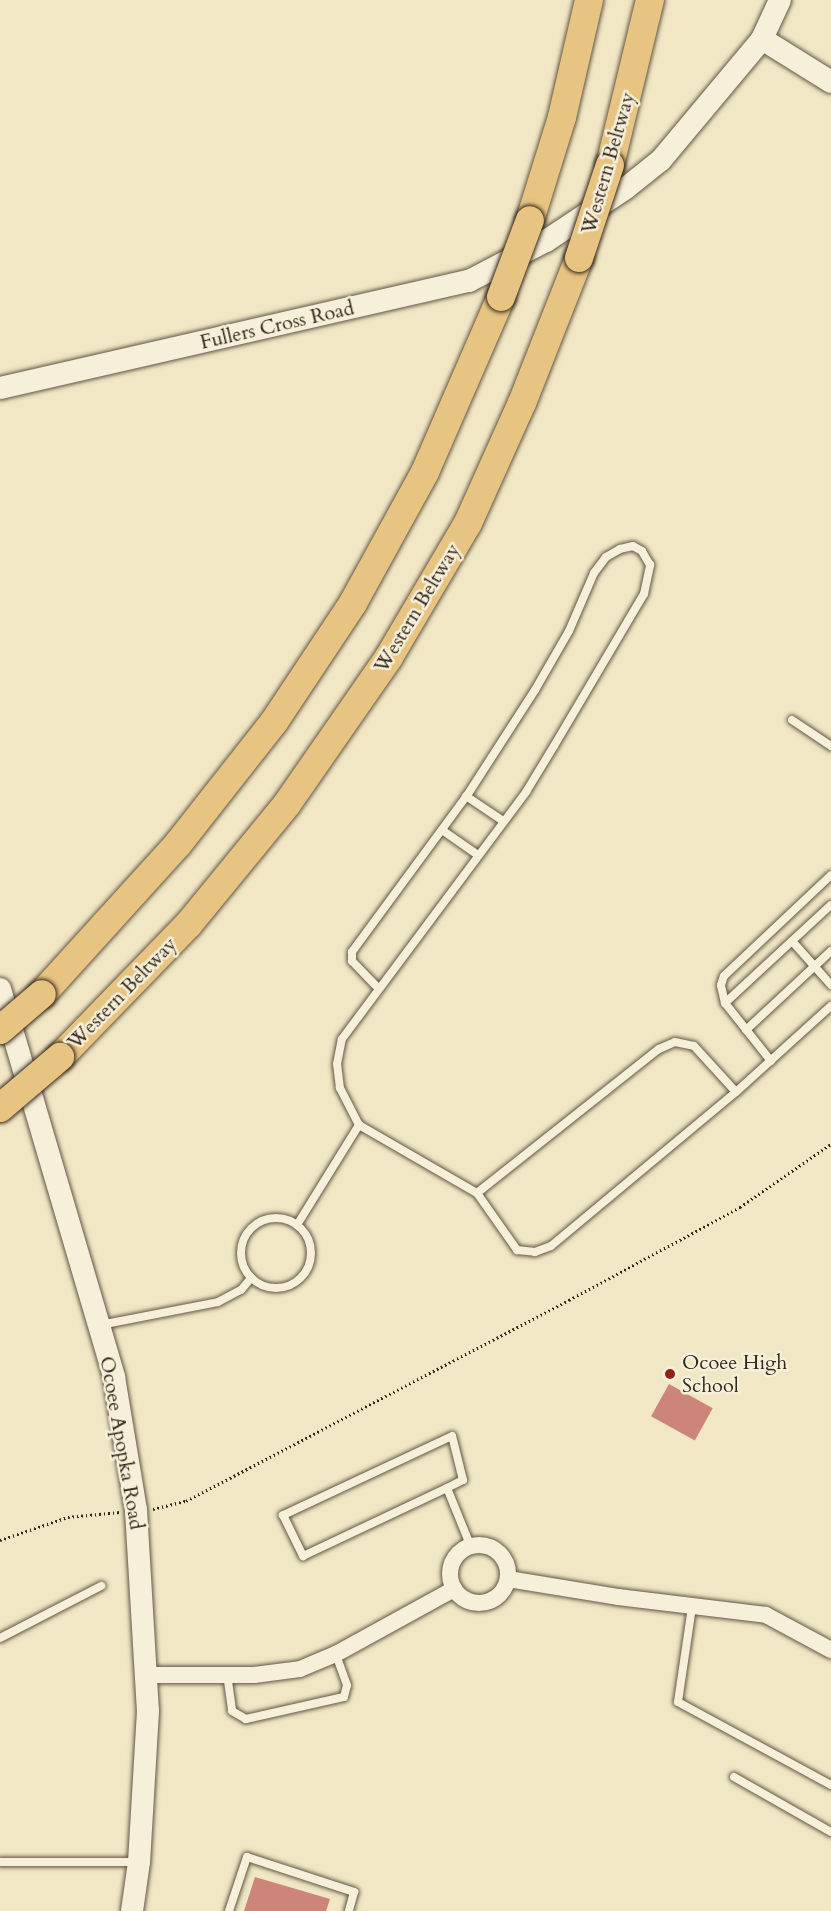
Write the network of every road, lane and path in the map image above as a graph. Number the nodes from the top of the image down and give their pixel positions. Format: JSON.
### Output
{"nodes":[{"id":1,"x":589,"y":0,"type":"edge"},
{"id":2,"x":650,"y":0,"type":"edge"},
{"id":3,"x":780,"y":0,"type":"edge"},
{"id":4,"x":762,"y":39,"type":"junction"},
{"id":5,"x":831,"y":82,"type":"edge"},
{"id":6,"x":538,"y":231,"type":"junction"},
{"id":7,"x":0,"y":388,"type":"edge"},
{"id":8,"x":792,"y":720,"type":"dead end"},
{"id":9,"x":831,"y":746,"type":"edge"},
{"id":10,"x":466,"y":796,"type":"junction"},
{"id":11,"x":503,"y":821,"type":"junction"},
{"id":12,"x":442,"y":830,"type":"junction"},
{"id":13,"x":478,"y":855,"type":"junction"},
{"id":14,"x":831,"y":875,"type":"edge"},
{"id":15,"x":831,"y":905,"type":"edge"},
{"id":16,"x":792,"y":941,"type":"junction"},
{"id":17,"x":831,"y":951,"type":"edge"},
{"id":18,"x":815,"y":966,"type":"junction"},
{"id":19,"x":831,"y":985,"type":"edge"},
{"id":20,"x":378,"y":987,"type":"junction"},
{"id":21,"x":0,"y":988,"type":"edge"},
{"id":22,"x":724,"y":1003,"type":"junction"},
{"id":23,"x":831,"y":1006,"type":"edge"},
{"id":24,"x":0,"y":1030,"type":"edge"},
{"id":25,"x":746,"y":1030,"type":"junction"},
{"id":26,"x":771,"y":1061,"type":"junction"},
{"id":27,"x":736,"y":1092,"type":"junction"},
{"id":28,"x":0,"y":1108,"type":"edge"},
{"id":29,"x":359,"y":1125,"type":"junction"},
{"id":30,"x":831,"y":1144,"type":"edge"},
{"id":31,"x":477,"y":1193,"type":"junction"},
{"id":32,"x":297,"y":1226,"type":"junction"},
{"id":33,"x":250,"y":1278,"type":"junction"},
{"id":34,"x":100,"y":1325,"type":"junction"},
{"id":35,"x":447,"y":1488,"type":"junction"},
{"id":36,"x":135,"y":1510,"type":"junction"},
{"id":37,"x":0,"y":1540,"type":"edge"},
{"id":38,"x":471,"y":1547,"type":"junction"},
{"id":39,"x":508,"y":1579,"type":"junction"},
{"id":40,"x":100,"y":1586,"type":"dead end"},
{"id":41,"x":454,"y":1589,"type":"junction"},
{"id":42,"x":692,"y":1607,"type":"junction"},
{"id":43,"x":0,"y":1638,"type":"edge"},
{"id":44,"x":831,"y":1650,"type":"edge"},
{"id":45,"x":336,"y":1654,"type":"junction"},
{"id":46,"x":227,"y":1674,"type":"junction"},
{"id":47,"x":147,"y":1675,"type":"junction"},
{"id":48,"x":734,"y":1777,"type":"dead end"},
{"id":49,"x":831,"y":1785,"type":"edge"},
{"id":50,"x":831,"y":1832,"type":"edge"},
{"id":51,"x":0,"y":1862,"type":"edge"},
{"id":52,"x":139,"y":1862,"type":"junction"},
{"id":53,"x":132,"y":1911,"type":"edge"},
{"id":54,"x":229,"y":1911,"type":"edge"},
{"id":55,"x":349,"y":1911,"type":"edge"}],
"edges":[{"from":1,"to":6,"type":"highway"},
{"from":2,"to":28,"type":"highway","name":"Western Beltway","bridge":true},
{"from":3,"to":4,"type":"street","name":"Fullers Cross Road"},
{"from":4,"to":5,"type":"street"},
{"from":4,"to":6,"type":"street","name":"Fullers Cross Road"},
{"from":6,"to":7,"type":"street","name":"Fullers Cross Road"},
{"from":6,"to":24,"type":"highway","bridge":true},
{"from":8,"to":9,"type":"lane"},
{"from":10,"to":11,"type":"lane"},
{"from":10,"to":11,"type":"lane"},
{"from":10,"to":12,"type":"lane"},
{"from":11,"to":13,"type":"lane"},
{"from":12,"to":13,"type":"lane"},
{"from":12,"to":20,"type":"lane"},
{"from":13,"to":20,"type":"lane"},
{"from":14,"to":22,"type":"lane"},
{"from":15,"to":16,"type":"lane"},
{"from":16,"to":18,"type":"lane"},
{"from":16,"to":22,"type":"lane"},
{"from":17,"to":18,"type":"lane"},
{"from":18,"to":19,"type":"lane"},
{"from":18,"to":25,"type":"lane"},
{"from":20,"to":29,"type":"lane"},
{"from":21,"to":34,"type":"street","name":"Ocoee Apopka Road"},
{"from":22,"to":25,"type":"lane"},
{"from":23,"to":26,"type":"lane"},
{"from":25,"to":26,"type":"lane"},
{"from":26,"to":27,"type":"lane"},
{"from":27,"to":31,"type":"lane"},
{"from":27,"to":31,"type":"lane"},
{"from":29,"to":31,"type":"lane"},
{"from":29,"to":32,"type":"lane"},
{"from":30,"to":36,"type":"path"},
{"from":32,"to":33,"type":"lane"},
{"from":32,"to":33,"type":"lane"},
{"from":33,"to":34,"type":"lane"},
{"from":34,"to":36,"type":"street","name":"Ocoee Apopka Road"},
{"from":35,"to":35,"type":"lane"},
{"from":35,"to":38,"type":"lane"},
{"from":36,"to":37,"type":"path"},
{"from":36,"to":47,"type":"street","name":"Ocoee Apopka Road"},
{"from":38,"to":39,"type":"street"},
{"from":38,"to":41,"type":"street"},
{"from":39,"to":41,"type":"street"},
{"from":39,"to":42,"type":"street"},
{"from":40,"to":43,"type":"lane"},
{"from":41,"to":45,"type":"street"},
{"from":42,"to":44,"type":"street"},
{"from":42,"to":49,"type":"lane"},
{"from":45,"to":46,"type":"street"},
{"from":45,"to":46,"type":"lane"},
{"from":46,"to":47,"type":"street"},
{"from":47,"to":52,"type":"street","name":"Ocoee Apopka Road"},
{"from":48,"to":50,"type":"lane"},
{"from":51,"to":52,"type":"lane"},
{"from":52,"to":53,"type":"street","name":"Ocoee Apopka Road"},
{"from":54,"to":55,"type":"lane"}]}
